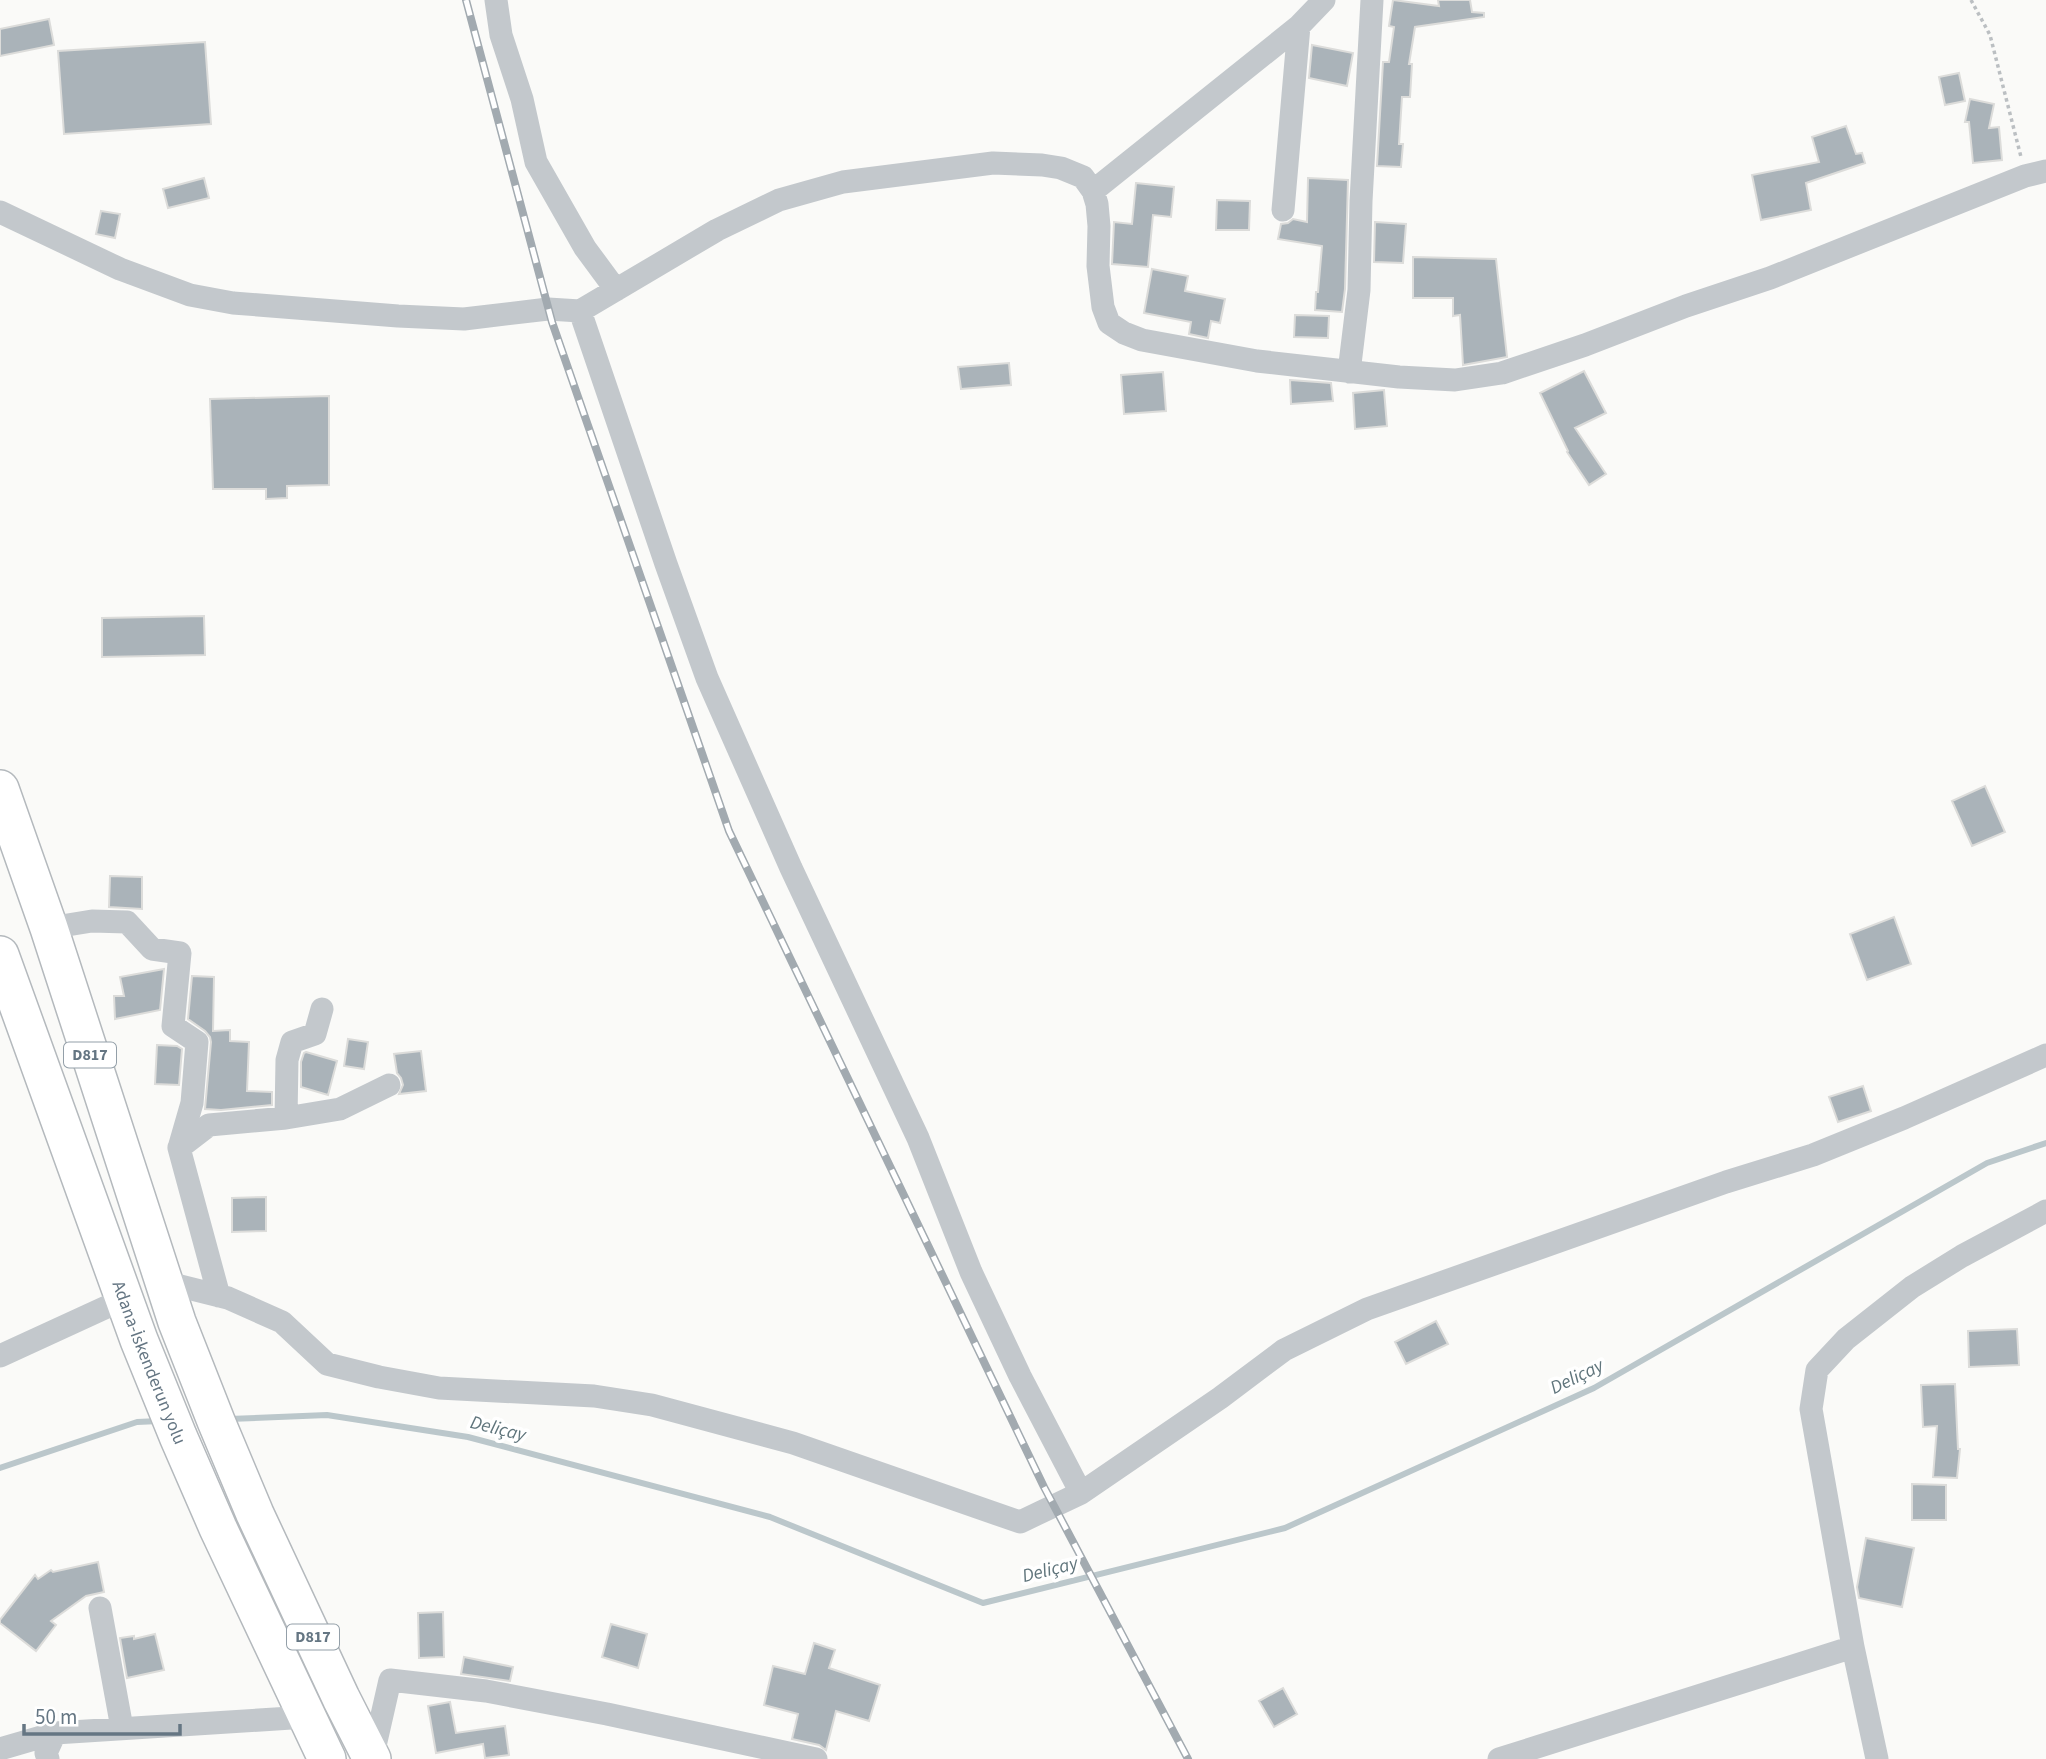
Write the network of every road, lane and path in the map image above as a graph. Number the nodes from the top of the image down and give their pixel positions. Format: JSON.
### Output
{"nodes":[{"id":1,"x":496,"y":0,"type":"edge"},
{"id":2,"x":1324,"y":0,"type":"edge"},
{"id":3,"x":1372,"y":0,"type":"edge"},
{"id":4,"x":1971,"y":0,"type":"edge"},
{"id":5,"x":1300,"y":26,"type":"junction"},
{"id":6,"x":2036,"y":174,"type":"edge"},
{"id":7,"x":1093,"y":191,"type":"junction"},
{"id":8,"x":1283,"y":210,"type":"dead end"},
{"id":9,"x":0,"y":212,"type":"edge"},
{"id":10,"x":616,"y":290,"type":"junction"},
{"id":11,"x":580,"y":311,"type":"junction"},
{"id":12,"x":1349,"y":372,"type":"junction"},
{"id":13,"x":0,"y":789,"type":"edge"},
{"id":14,"x":49,"y":928,"type":"junction"},
{"id":15,"x":0,"y":955,"type":"edge"},
{"id":16,"x":322,"y":1009,"type":"dead end"},
{"id":17,"x":2046,"y":1055,"type":"edge"},
{"id":18,"x":389,"y":1085,"type":"dead end"},
{"id":19,"x":286,"y":1118,"type":"junction"},
{"id":20,"x":179,"y":1148,"type":"junction"},
{"id":21,"x":2046,"y":1210,"type":"edge"},
{"id":22,"x":164,"y":1282,"type":"junction"},
{"id":23,"x":219,"y":1296,"type":"junction"},
{"id":24,"x":124,"y":1299,"type":"junction"},
{"id":25,"x":0,"y":1356,"type":"edge"},
{"id":26,"x":1081,"y":1493,"type":"junction"},
{"id":27,"x":100,"y":1608,"type":"dead end"},
{"id":28,"x":1853,"y":1647,"type":"junction"},
{"id":29,"x":307,"y":1717,"type":"junction"},
{"id":30,"x":122,"y":1728,"type":"junction"},
{"id":31,"x":55,"y":1733,"type":"junction"},
{"id":32,"x":718,"y":1748,"type":"edge"},
{"id":33,"x":0,"y":1749,"type":"edge"},
{"id":34,"x":48,"y":1759,"type":"edge"},
{"id":35,"x":327,"y":1759,"type":"edge"},
{"id":36,"x":372,"y":1759,"type":"edge"},
{"id":37,"x":816,"y":1759,"type":"edge"},
{"id":38,"x":1499,"y":1759,"type":"edge"},
{"id":39,"x":1877,"y":1759,"type":"edge"}],
"edges":[{"from":1,"to":10,"type":"street"},
{"from":2,"to":5,"type":"street"},
{"from":3,"to":12,"type":"street"},
{"from":4,"to":6,"type":"path"},
{"from":5,"to":7,"type":"street"},
{"from":5,"to":8,"type":"street"},
{"from":6,"to":12,"type":"street"},
{"from":7,"to":10,"type":"street"},
{"from":7,"to":12,"type":"street"},
{"from":9,"to":11,"type":"street"},
{"from":10,"to":11,"type":"street"},
{"from":11,"to":26,"type":"street"},
{"from":13,"to":14,"type":"highway","number":"D817"},
{"from":14,"to":20,"type":"street"},
{"from":14,"to":22,"type":"highway","number":"D817"},
{"from":15,"to":24,"type":"highway","name":"Adana-İskenderun yolu","number":"D817"},
{"from":16,"to":19,"type":"street"},
{"from":17,"to":26,"type":"street"},
{"from":18,"to":19,"type":"street"},
{"from":19,"to":20,"type":"street"},
{"from":20,"to":23,"type":"street"},
{"from":21,"to":28,"type":"street"},
{"from":22,"to":23,"type":"street"},
{"from":22,"to":36,"type":"highway","number":"D817"},
{"from":23,"to":26,"type":"street"},
{"from":24,"to":25,"type":"street"},
{"from":24,"to":29,"type":"highway","name":"Adana-İskenderun yolu","number":"D817"},
{"from":27,"to":30,"type":"street"},
{"from":28,"to":38,"type":"street"},
{"from":28,"to":39,"type":"street"},
{"from":29,"to":30,"type":"street"},
{"from":29,"to":35,"type":"highway","name":"Adana-İskenderun yolu","number":"D817"},
{"from":30,"to":31,"type":"street"},
{"from":31,"to":33,"type":"street"},
{"from":31,"to":34,"type":"street"},
{"from":32,"to":36,"type":"street"},
{"from":32,"to":37,"type":"street"}]}
